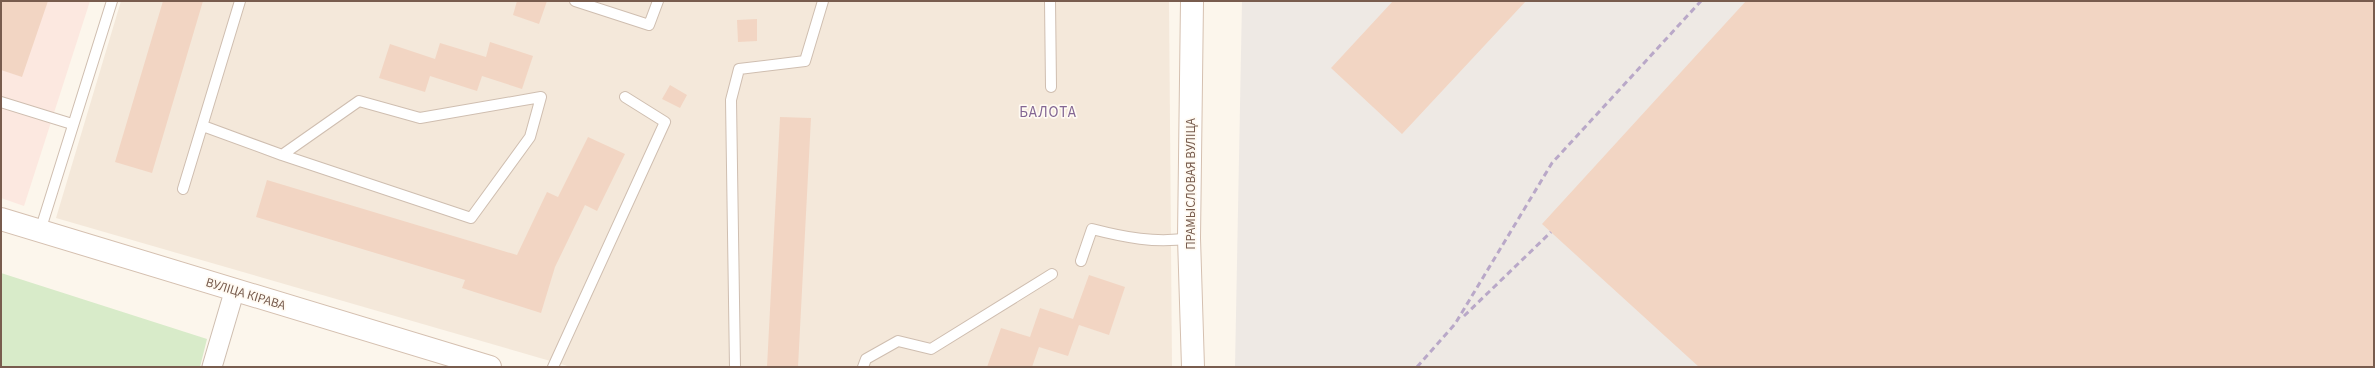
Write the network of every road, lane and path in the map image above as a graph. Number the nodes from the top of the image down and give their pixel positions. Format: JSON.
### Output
{"nodes":[{"id":1,"x":112,"y":1,"type":"edge"},
{"id":2,"x":240,"y":1,"type":"edge"},
{"id":3,"x":575,"y":1,"type":"edge"},
{"id":4,"x":658,"y":1,"type":"edge"},
{"id":5,"x":823,"y":1,"type":"edge"},
{"id":6,"x":1050,"y":1,"type":"edge"},
{"id":7,"x":1192,"y":1,"type":"edge"},
{"id":8,"x":1051,"y":86,"type":"dead end"},
{"id":9,"x":625,"y":97,"type":"dead end"},
{"id":10,"x":1,"y":102,"type":"edge"},
{"id":11,"x":72,"y":124,"type":"junction"},
{"id":12,"x":203,"y":126,"type":"junction"},
{"id":13,"x":282,"y":155,"type":"junction"},
{"id":14,"x":183,"y":189,"type":"dead end"},
{"id":15,"x":1,"y":219,"type":"edge"},
{"id":16,"x":40,"y":231,"type":"junction"},
{"id":17,"x":1189,"y":238,"type":"junction"},
{"id":18,"x":1081,"y":261,"type":"dead end"},
{"id":19,"x":1052,"y":274,"type":"dead end"},
{"id":20,"x":235,"y":289,"type":"junction"},
{"id":21,"x":212,"y":367,"type":"edge"},
{"id":22,"x":490,"y":367,"type":"edge"},
{"id":23,"x":553,"y":367,"type":"edge"},
{"id":24,"x":735,"y":367,"type":"edge"},
{"id":25,"x":863,"y":367,"type":"edge"},
{"id":26,"x":1193,"y":367,"type":"edge"}],
"edges":[{"from":1,"to":11,"type":"lane"},
{"from":2,"to":12,"type":"lane"},
{"from":3,"to":4,"type":"lane"},
{"from":5,"to":24,"type":"lane"},
{"from":6,"to":8,"type":"lane"},
{"from":7,"to":17,"type":"main road","name":"ПРАМЫСЛОВАЯ ВУЛІЦА"},
{"from":9,"to":23,"type":"lane"},
{"from":10,"to":11,"type":"lane"},
{"from":11,"to":16,"type":"lane"},
{"from":12,"to":13,"type":"lane"},
{"from":12,"to":14,"type":"lane"},
{"from":13,"to":13,"type":"lane"},
{"from":15,"to":16,"type":"main road","name":"ВУЛІЦА КІРАВА"},
{"from":16,"to":20,"type":"main road","name":"ВУЛІЦА КІРАВА"},
{"from":17,"to":18,"type":"lane"},
{"from":17,"to":26,"type":"main road","name":"ПРАМЫСЛОВАЯ ВУЛІЦА"},
{"from":19,"to":25,"type":"lane"},
{"from":20,"to":21,"type":"street"},
{"from":20,"to":22,"type":"main road","name":"ВУЛІЦА КІРАВА"}]}
